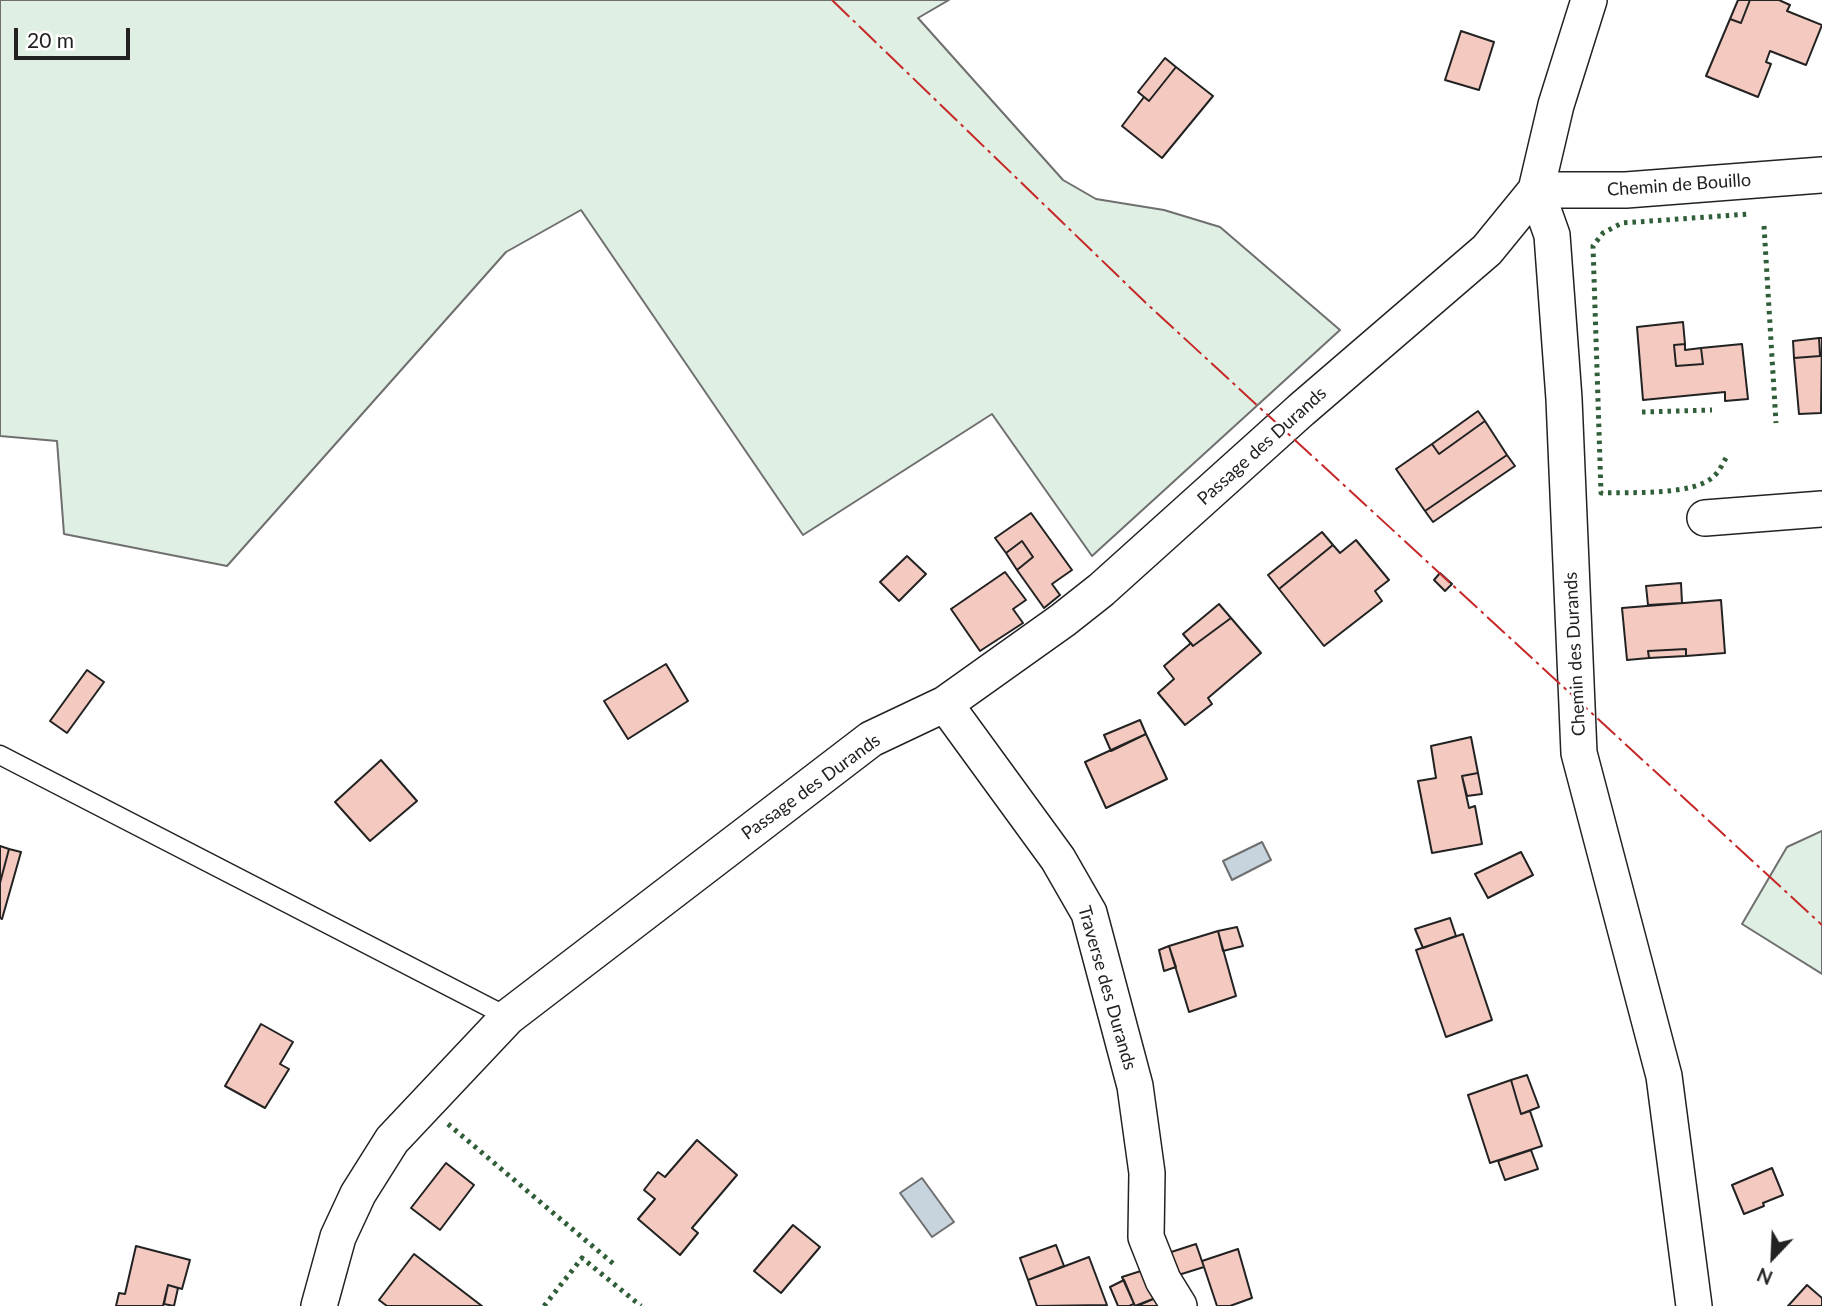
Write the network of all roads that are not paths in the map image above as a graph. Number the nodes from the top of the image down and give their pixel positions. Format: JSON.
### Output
{"nodes":[{"id":1,"x":1589,"y":0,"type":"edge"},
{"id":2,"x":1822,"y":175,"type":"edge"},
{"id":3,"x":1536,"y":191,"type":"junction"},
{"id":4,"x":1822,"y":509,"type":"edge"},
{"id":5,"x":1705,"y":518,"type":"dead end"},
{"id":6,"x":945,"y":704,"type":"junction"},
{"id":7,"x":0,"y":755,"type":"edge"},
{"id":8,"x":508,"y":1017,"type":"junction"},
{"id":9,"x":319,"y":1306,"type":"edge"},
{"id":10,"x":1179,"y":1306,"type":"edge"},
{"id":11,"x":1694,"y":1306,"type":"edge"}],
"edges":[{"from":1,"to":3,"type":"street"},
{"from":2,"to":3,"type":"street","name":"Chemin de Bouillo"},
{"from":3,"to":6,"type":"street","name":"Passage des Durands"},
{"from":3,"to":11,"type":"street","name":"Chemin des Durands"},
{"from":4,"to":5,"type":"street"},
{"from":6,"to":8,"type":"street","name":"Passage des Durands"},
{"from":6,"to":10,"type":"street","name":"Traverse des Durands"},
{"from":7,"to":8,"type":"lane"},
{"from":8,"to":9,"type":"street","name":"Passage des Durands"}]}
